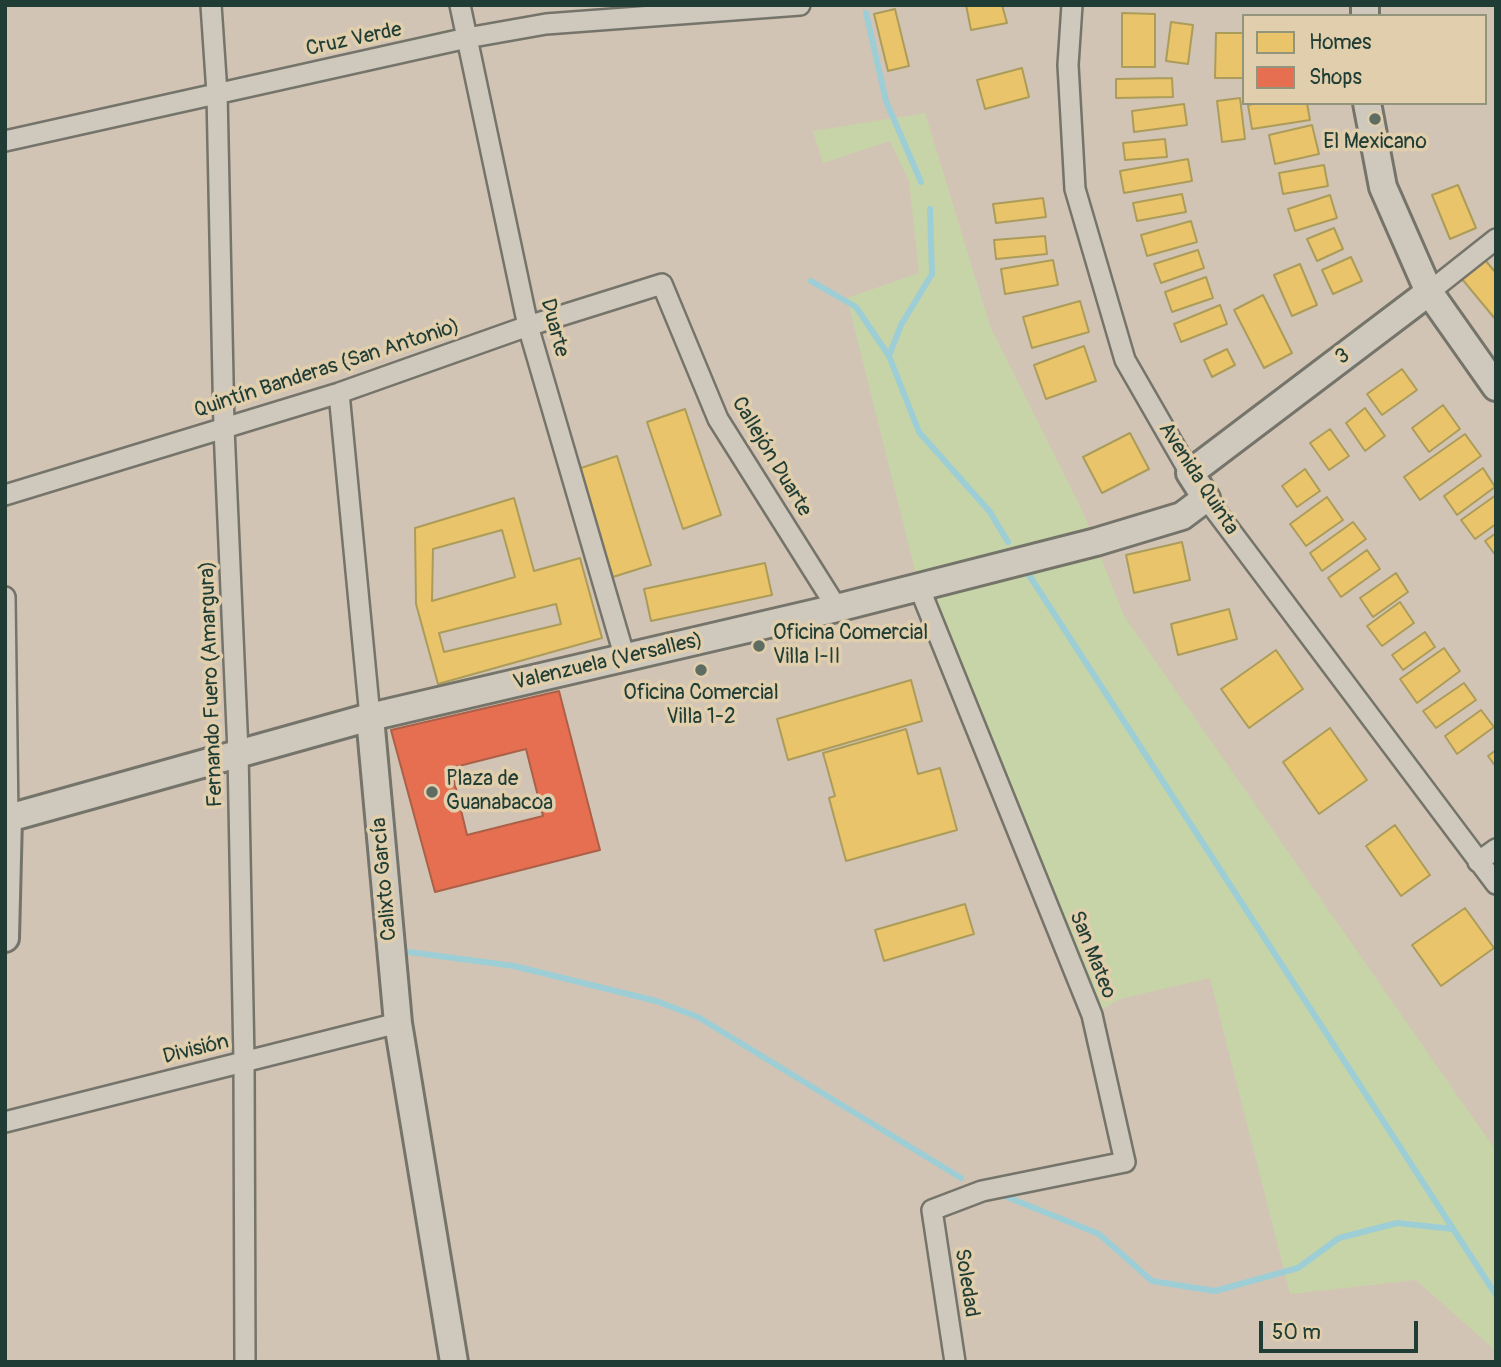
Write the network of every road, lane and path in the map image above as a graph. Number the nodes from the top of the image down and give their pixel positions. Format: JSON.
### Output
{"nodes":[{"id":1,"x":211,"y":5,"type":"edge"},
{"id":2,"x":460,"y":5,"type":"edge"},
{"id":3,"x":800,"y":5,"type":"edge"},
{"id":4,"x":1072,"y":5,"type":"edge"},
{"id":5,"x":467,"y":38,"type":"junction"},
{"id":6,"x":217,"y":93,"type":"junction"},
{"id":7,"x":1367,"y":105,"type":"edge"},
{"id":8,"x":5,"y":141,"type":"edge"},
{"id":9,"x":1496,"y":239,"type":"edge"},
{"id":10,"x":662,"y":284,"type":"joint"},
{"id":11,"x":1429,"y":292,"type":"junction"},
{"id":12,"x":528,"y":326,"type":"junction"},
{"id":13,"x":1496,"y":387,"type":"edge"},
{"id":14,"x":340,"y":393,"type":"junction"},
{"id":15,"x":224,"y":428,"type":"junction"},
{"id":16,"x":1190,"y":473,"type":"junction"},
{"id":17,"x":5,"y":495,"type":"edge"},
{"id":18,"x":1206,"y":498,"type":"junction"},
{"id":19,"x":919,"y":587,"type":"junction"},
{"id":20,"x":5,"y":597,"type":"edge"},
{"id":21,"x":837,"y":608,"type":"junction"},
{"id":22,"x":625,"y":658,"type":"junction"},
{"id":23,"x":370,"y":717,"type":"junction"},
{"id":24,"x":238,"y":752,"type":"junction"},
{"id":25,"x":6,"y":819,"type":"edge"},
{"id":26,"x":1496,"y":849,"type":"edge"},
{"id":27,"x":1478,"y":862,"type":"junction"},
{"id":28,"x":1496,"y":884,"type":"edge"},
{"id":29,"x":5,"y":938,"type":"edge"},
{"id":30,"x":398,"y":1023,"type":"junction"},
{"id":31,"x":244,"y":1061,"type":"junction"},
{"id":32,"x":5,"y":1122,"type":"edge"},
{"id":33,"x":932,"y":1210,"type":"joint"},
{"id":34,"x":245,"y":1362,"type":"edge"},
{"id":35,"x":454,"y":1362,"type":"edge"},
{"id":36,"x":955,"y":1362,"type":"edge"}],
"edges":[{"from":1,"to":6,"type":"street","name":"Fernando Fuero (Amargura)"},
{"from":2,"to":5,"type":"street","name":"Duarte"},
{"from":3,"to":5,"type":"street","name":"Cruz Verde"},
{"from":4,"to":16,"type":"street","name":"Avenida Quinta"},
{"from":5,"to":6,"type":"street","name":"Cruz Verde"},
{"from":5,"to":12,"type":"street","name":"Duarte"},
{"from":6,"to":8,"type":"street","name":"Cruz Verde"},
{"from":6,"to":15,"type":"street","name":"Fernando Fuero (Amargura)"},
{"from":7,"to":11,"type":"street"},
{"from":9,"to":11,"type":"street","name":"3"},
{"from":10,"to":12,"type":"street","name":"Quintín Banderas (San Antonio)"},
{"from":10,"to":21,"type":"street","name":"Callejón Duarte"},
{"from":11,"to":13,"type":"street"},
{"from":11,"to":16,"type":"street","name":"3"},
{"from":12,"to":14,"type":"street","name":"Quintín Banderas (San Antonio)"},
{"from":12,"to":22,"type":"street","name":"Duarte"},
{"from":14,"to":15,"type":"street","name":"Quintín Banderas (San Antonio)"},
{"from":14,"to":23,"type":"street","name":"Calixto García"},
{"from":15,"to":17,"type":"street","name":"Quintín Banderas (San Antonio)"},
{"from":15,"to":24,"type":"street","name":"Fernando Fuero (Amargura)"},
{"from":16,"to":18,"type":"street","name":"Avenida Quinta"},
{"from":18,"to":19,"type":"street","name":"Valenzuela (Versalles)"},
{"from":18,"to":27,"type":"street","name":"Avenida Quinta"},
{"from":19,"to":21,"type":"street","name":"Valenzuela (Versalles)"},
{"from":19,"to":33,"type":"street","name":"San Mateo"},
{"from":20,"to":25,"type":"street"},
{"from":21,"to":22,"type":"street","name":"Valenzuela (Versalles)"},
{"from":22,"to":23,"type":"street","name":"Valenzuela (Versalles)"},
{"from":23,"to":24,"type":"street","name":"Valenzuela (Versalles)"},
{"from":23,"to":30,"type":"street","name":"Calixto García"},
{"from":24,"to":25,"type":"street","name":"Valenzuela (Versalles)"},
{"from":24,"to":31,"type":"street","name":"Fernando Fuero (Amargura)"},
{"from":25,"to":29,"type":"street"},
{"from":26,"to":27,"type":"street"},
{"from":27,"to":28,"type":"street","name":"Avenida Quinta"},
{"from":30,"to":31,"type":"street","name":"División"},
{"from":30,"to":35,"type":"street","name":"Calixto García"},
{"from":31,"to":32,"type":"street","name":"División"},
{"from":31,"to":34,"type":"street","name":"Fernando Fuero (Amargura)"},
{"from":33,"to":36,"type":"street","name":"Soledad"}]}
